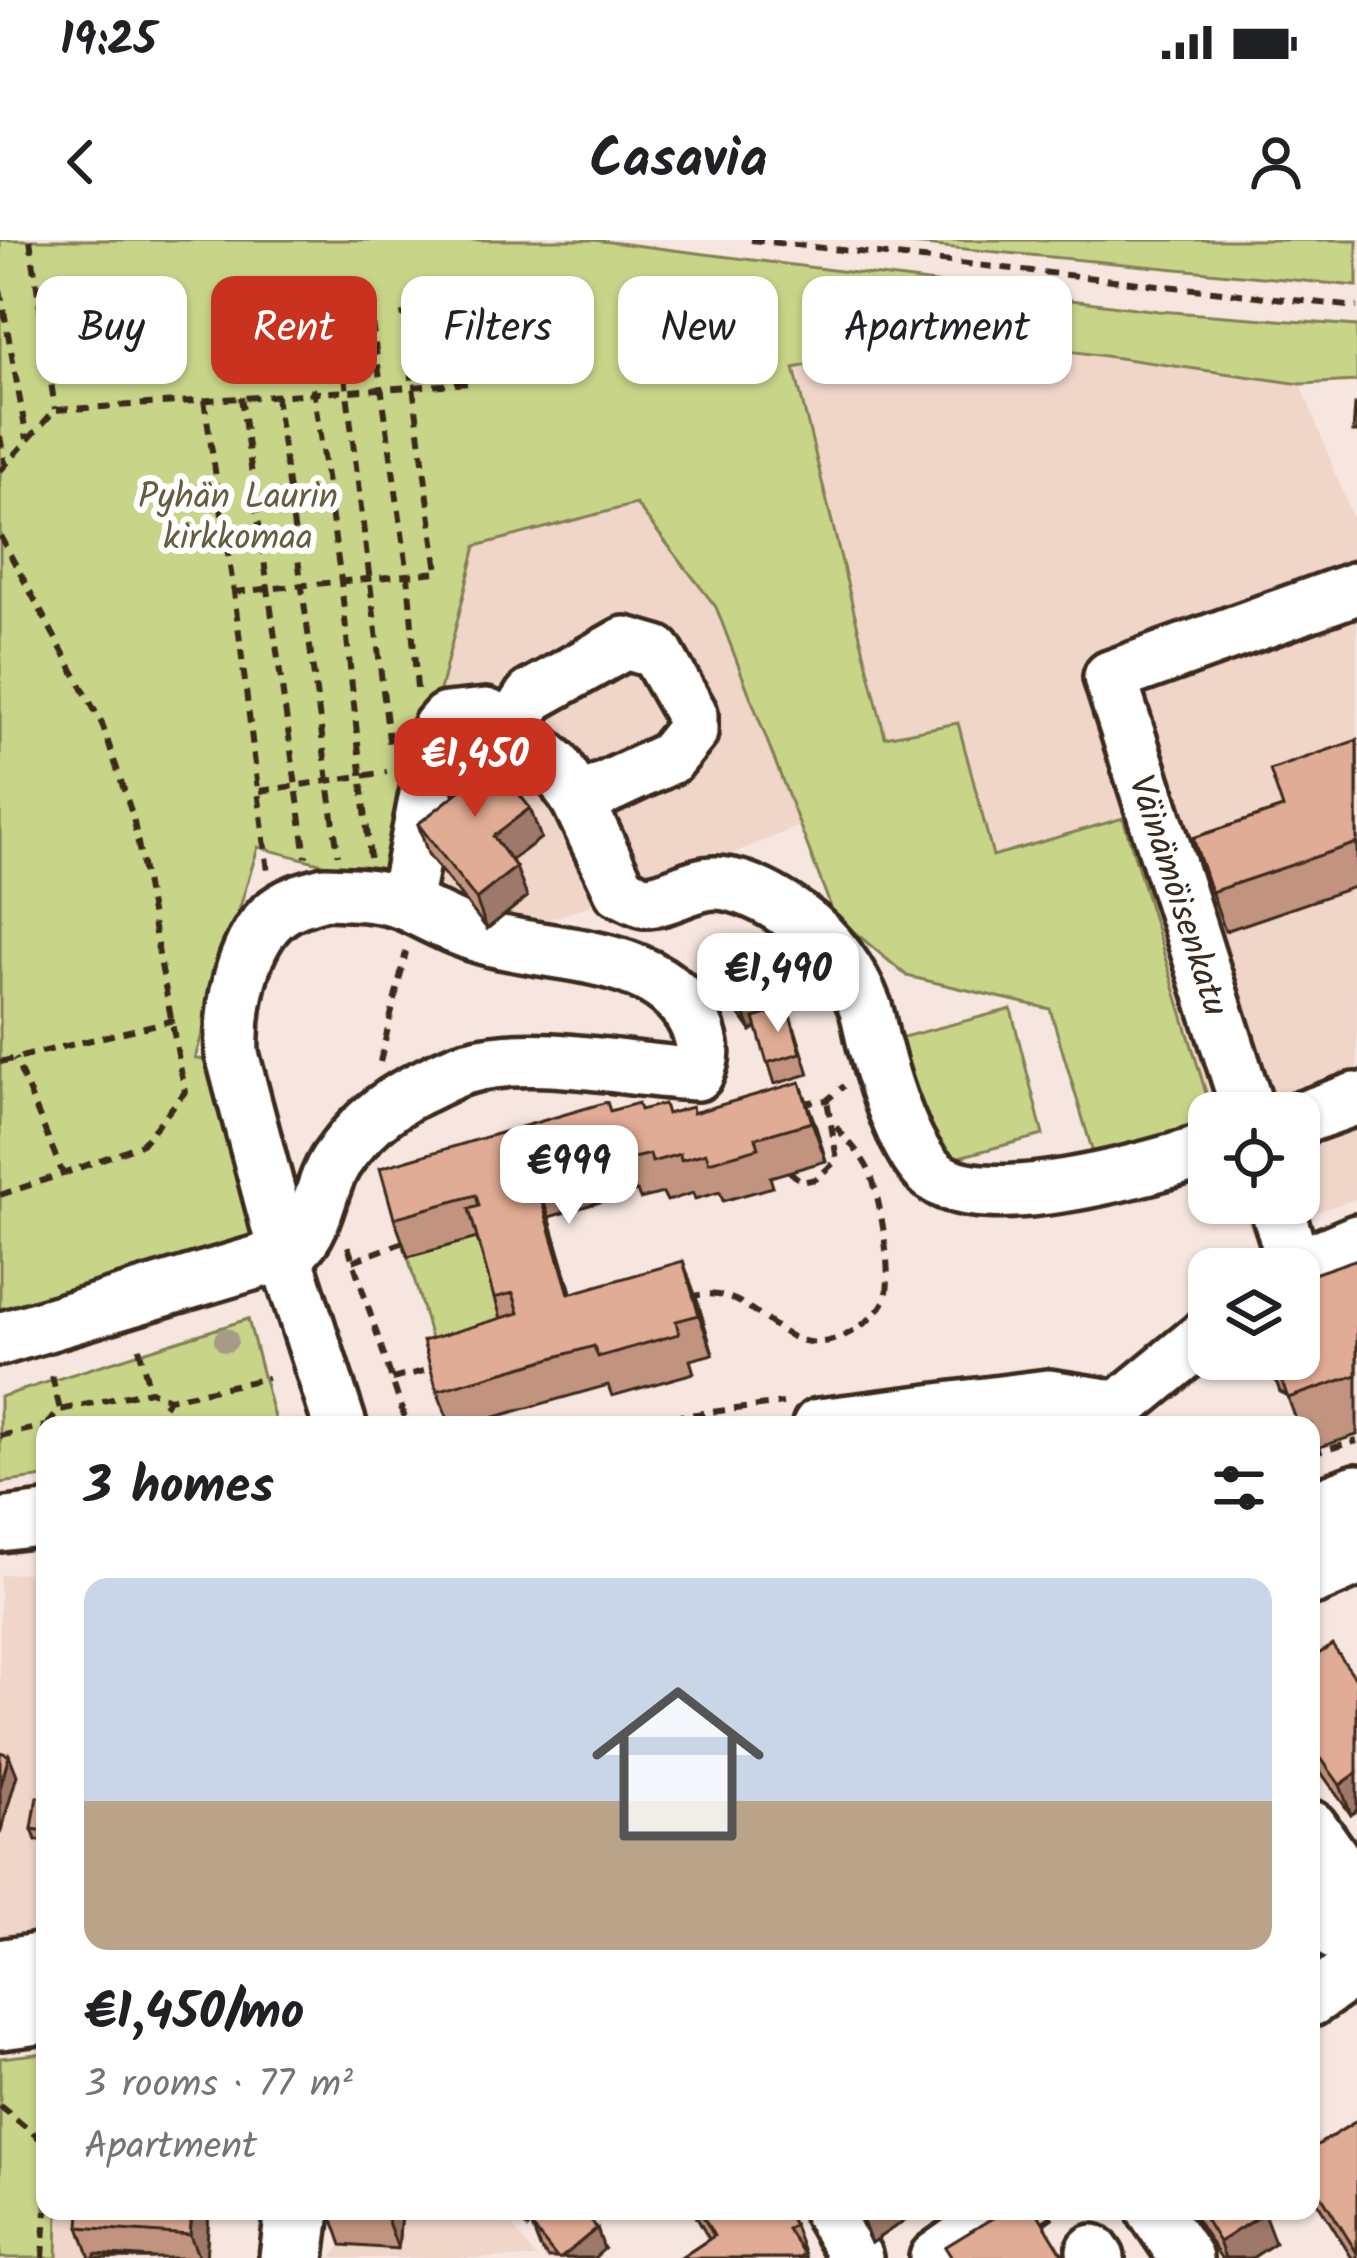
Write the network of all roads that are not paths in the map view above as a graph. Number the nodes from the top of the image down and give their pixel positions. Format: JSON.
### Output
{"nodes":[{"id":1,"x":1357,"y":588,"type":"edge"},
{"id":2,"x":511,"y":727,"type":"junction"},
{"id":3,"x":578,"y":801,"type":"junction"},
{"id":4,"x":388,"y":890,"type":"junction"},
{"id":5,"x":1242,"y":1092,"type":"edge"},
{"id":6,"x":1355,"y":1100,"type":"edge"},
{"id":7,"x":1320,"y":1112,"type":"edge"},
{"id":8,"x":1188,"y":1155,"type":"edge"},
{"id":9,"x":1357,"y":1241,"type":"edge"},
{"id":10,"x":285,"y":1253,"type":"junction"},
{"id":11,"x":1320,"y":1256,"type":"edge"},
{"id":12,"x":0,"y":1339,"type":"edge"},
{"id":13,"x":1188,"y":1354,"type":"edge"},
{"id":14,"x":337,"y":1416,"type":"edge"},
{"id":15,"x":890,"y":1416,"type":"edge"},
{"id":16,"x":1110,"y":1416,"type":"edge"},
{"id":17,"x":1122,"y":1416,"type":"edge"},
{"id":18,"x":1357,"y":1497,"type":"edge"},
{"id":19,"x":1320,"y":1511,"type":"edge"},
{"id":20,"x":36,"y":1520,"type":"edge"},
{"id":21,"x":0,"y":1525,"type":"edge"},
{"id":22,"x":1357,"y":1553,"type":"edge"},
{"id":23,"x":1320,"y":1569,"type":"edge"},
{"id":24,"x":1320,"y":1840,"type":"edge"},
{"id":25,"x":1357,"y":1893,"type":"edge"},
{"id":26,"x":1320,"y":1916,"type":"edge"},
{"id":27,"x":1357,"y":1948,"type":"edge"},
{"id":28,"x":36,"y":1966,"type":"edge"},
{"id":29,"x":1357,"y":1968,"type":"edge"},
{"id":30,"x":0,"y":1972,"type":"edge"},
{"id":31,"x":1320,"y":1994,"type":"edge"},
{"id":32,"x":36,"y":2012,"type":"edge"},
{"id":33,"x":0,"y":2017,"type":"edge"},
{"id":34,"x":257,"y":2220,"type":"edge"},
{"id":35,"x":297,"y":2220,"type":"edge"},
{"id":36,"x":834,"y":2220,"type":"edge"},
{"id":37,"x":987,"y":2220,"type":"edge"},
{"id":38,"x":1160,"y":2220,"type":"edge"},
{"id":39,"x":255,"y":2258,"type":"edge"},
{"id":40,"x":292,"y":2258,"type":"edge"},
{"id":41,"x":856,"y":2258,"type":"edge"},
{"id":42,"x":936,"y":2258,"type":"edge"},
{"id":43,"x":1186,"y":2258,"type":"edge"}],
"edges":[{"from":1,"to":5,"type":"street","name":"Väinämöisenkatu"},
{"from":2,"to":3,"type":"street"},
{"from":2,"to":3,"type":"street"},
{"from":2,"to":4,"type":"street"},
{"from":3,"to":8,"type":"street"},
{"from":4,"to":10,"type":"street"},
{"from":4,"to":10,"type":"street"},
{"from":6,"to":7,"type":"street"},
{"from":9,"to":11,"type":"street"},
{"from":10,"to":12,"type":"street"},
{"from":10,"to":14,"type":"street"},
{"from":13,"to":17,"type":"street"},
{"from":15,"to":16,"type":"street"},
{"from":18,"to":19,"type":"main road"},
{"from":20,"to":21,"type":"street"},
{"from":22,"to":23,"type":"main road"},
{"from":24,"to":25,"type":"street"},
{"from":26,"to":27,"type":"street"},
{"from":28,"to":30,"type":"main road"},
{"from":29,"to":31,"type":"street"},
{"from":32,"to":33,"type":"main road"},
{"from":34,"to":39,"type":"main road"},
{"from":35,"to":40,"type":"main road"},
{"from":36,"to":41,"type":"street"},
{"from":37,"to":42,"type":"street"},
{"from":38,"to":43,"type":"street"}]}
